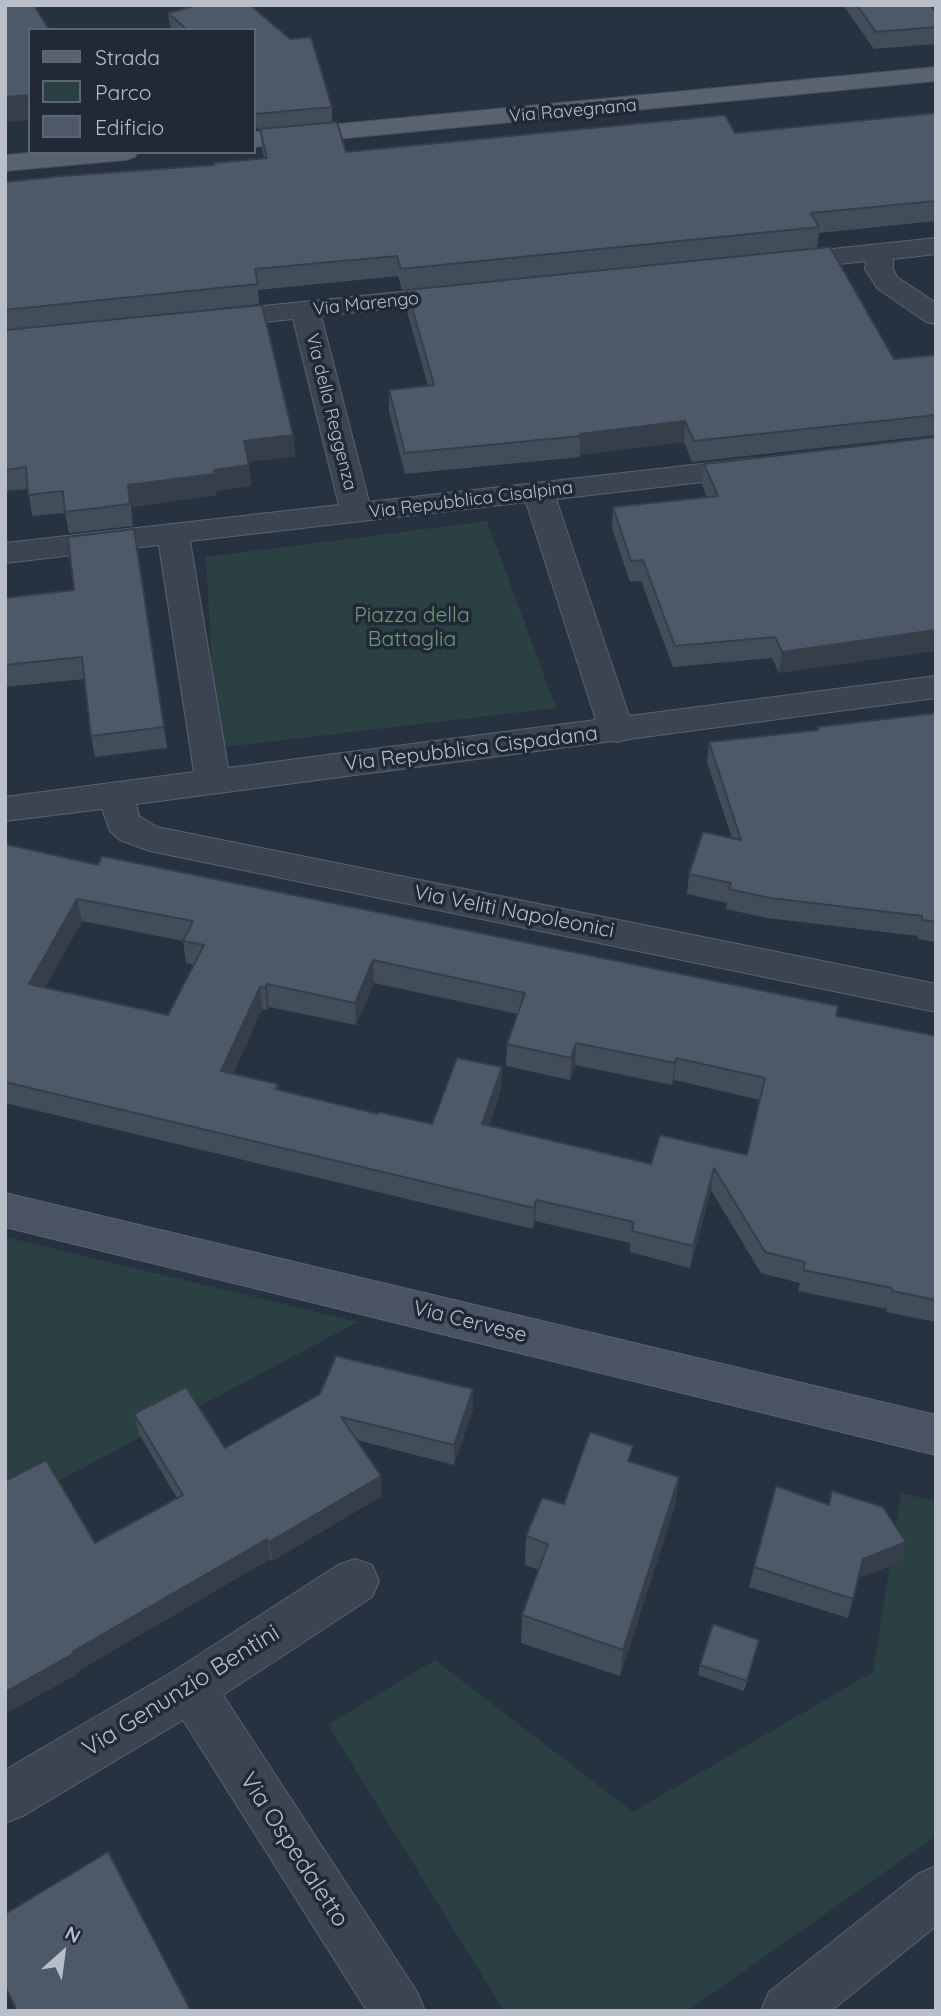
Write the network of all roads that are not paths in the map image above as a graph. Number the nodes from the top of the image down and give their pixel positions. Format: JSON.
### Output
{"nodes":[{"id":1,"x":936,"y":74,"type":"edge"},
{"id":2,"x":891,"y":78,"type":"junction"},
{"id":3,"x":936,"y":85,"type":"edge"},
{"id":4,"x":256,"y":141,"type":"edge"},
{"id":5,"x":103,"y":154,"type":"edge"},
{"id":6,"x":5,"y":163,"type":"edge"},
{"id":7,"x":936,"y":246,"type":"edge"},
{"id":8,"x":880,"y":252,"type":"junction"},
{"id":9,"x":757,"y":265,"type":"edge"},
{"id":10,"x":483,"y":292,"type":"edge"},
{"id":11,"x":305,"y":310,"type":"junction"},
{"id":12,"x":936,"y":316,"type":"edge"},
{"id":13,"x":182,"y":323,"type":"edge"},
{"id":14,"x":785,"y":463,"type":"edge"},
{"id":15,"x":538,"y":491,"type":"junction"},
{"id":16,"x":357,"y":514,"type":"junction"},
{"id":17,"x":173,"y":534,"type":"junction"},
{"id":18,"x":5,"y":552,"type":"edge"},
{"id":19,"x":936,"y":687,"type":"edge"},
{"id":20,"x":617,"y":731,"type":"junction"},
{"id":21,"x":214,"y":783,"type":"junction"},
{"id":22,"x":117,"y":796,"type":"junction"},
{"id":23,"x":5,"y":809,"type":"edge"},
{"id":24,"x":936,"y":998,"type":"edge"},
{"id":25,"x":5,"y":1210,"type":"edge"},
{"id":26,"x":936,"y":1435,"type":"edge"},
{"id":27,"x":355,"y":1581,"type":"dead end"},
{"id":28,"x":191,"y":1688,"type":"junction"},
{"id":29,"x":5,"y":1798,"type":"edge"},
{"id":30,"x":936,"y":1892,"type":"edge"},
{"id":31,"x":398,"y":2011,"type":"edge"},
{"id":32,"x":788,"y":2011,"type":"edge"}],
"edges":[{"from":1,"to":2,"type":"main road","name":"Via Ravegnana"},
{"from":2,"to":3,"type":"main road","name":"Via Ravegnana"},
{"from":2,"to":4,"type":"main road","name":"Via Ravegnana"},
{"from":5,"to":6,"type":"main road"},
{"from":7,"to":8,"type":"street"},
{"from":8,"to":9,"type":"street"},
{"from":8,"to":12,"type":"street"},
{"from":10,"to":11,"type":"street","name":"Via Marengo"},
{"from":11,"to":13,"type":"street","name":"Via Marengo"},
{"from":11,"to":16,"type":"street","name":"Via della Reggenza"},
{"from":14,"to":15,"type":"street","name":"Via Repubblica Cisalpina"},
{"from":15,"to":16,"type":"street","name":"Via Repubblica Cisalpina"},
{"from":15,"to":20,"type":"street"},
{"from":16,"to":17,"type":"street","name":"Via Repubblica Cisalpina"},
{"from":17,"to":18,"type":"street","name":"Via Repubblica Cisalpina"},
{"from":17,"to":21,"type":"street"},
{"from":19,"to":20,"type":"street","name":"Via Repubblica Cispadana"},
{"from":20,"to":21,"type":"street","name":"Via Repubblica Cispadana"},
{"from":21,"to":22,"type":"street","name":"Via Repubblica Cispadana"},
{"from":22,"to":23,"type":"street","name":"Via Repubblica Cispadana"},
{"from":22,"to":24,"type":"street","name":"Via Veliti Napoleonici"},
{"from":25,"to":26,"type":"main road","name":"Via Cervese"},
{"from":27,"to":28,"type":"street","name":"Via Genunzio Bentini"},
{"from":28,"to":29,"type":"street","name":"Via Genunzio Bentini"},
{"from":28,"to":31,"type":"street","name":"Via Ospedaletto"},
{"from":30,"to":32,"type":"street"}]}
